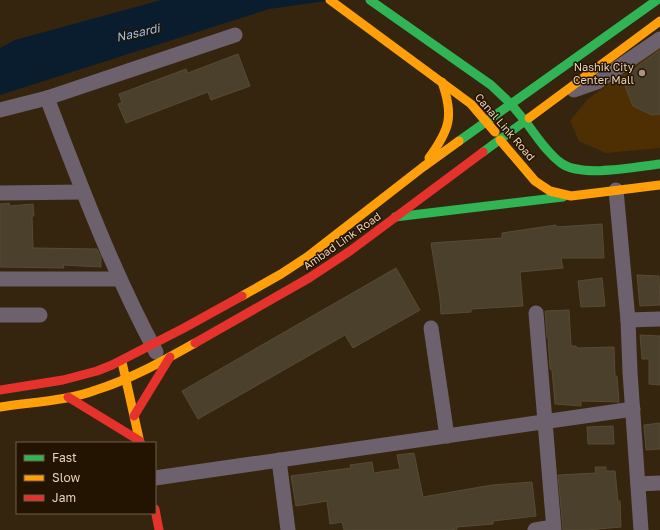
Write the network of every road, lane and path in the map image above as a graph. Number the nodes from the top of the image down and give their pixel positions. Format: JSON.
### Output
{"nodes":[{"id":1,"x":330,"y":0,"type":"edge"},
{"id":2,"x":371,"y":0,"type":"edge"},
{"id":3,"x":658,"y":0,"type":"edge"},
{"id":4,"x":660,"y":21,"type":"edge"},
{"id":5,"x":235,"y":35,"type":"dead end"},
{"id":6,"x":660,"y":39,"type":"edge"},
{"id":7,"x":609,"y":67,"type":"junction"},
{"id":8,"x":442,"y":82,"type":"junction"},
{"id":9,"x":562,"y":94,"type":"joint"},
{"id":10,"x":47,"y":98,"type":"junction"},
{"id":11,"x":511,"y":104,"type":"junction"},
{"id":12,"x":0,"y":110,"type":"edge"},
{"id":13,"x":525,"y":121,"type":"junction"},
{"id":14,"x":486,"y":122,"type":"junction"},
{"id":15,"x":500,"y":140,"type":"junction"},
{"id":16,"x":660,"y":164,"type":"edge"},
{"id":17,"x":423,"y":168,"type":"junction"},
{"id":18,"x":660,"y":185,"type":"edge"},
{"id":19,"x":616,"y":190,"type":"junction"},
{"id":20,"x":82,"y":192,"type":"junction"},
{"id":21,"x":0,"y":193,"type":"edge"},
{"id":22,"x":571,"y":196,"type":"junction"},
{"id":23,"x":395,"y":217,"type":"junction"},
{"id":24,"x":0,"y":279,"type":"edge"},
{"id":25,"x":119,"y":279,"type":"junction"},
{"id":26,"x":536,"y":313,"type":"dead end"},
{"id":27,"x":0,"y":315,"type":"edge"},
{"id":28,"x":40,"y":315,"type":"dead end"},
{"id":29,"x":660,"y":319,"type":"edge"},
{"id":30,"x":628,"y":320,"type":"junction"},
{"id":31,"x":431,"y":328,"type":"dead end"},
{"id":32,"x":152,"y":344,"type":"junction"},
{"id":33,"x":166,"y":359,"type":"junction"},
{"id":34,"x":122,"y":360,"type":"junction"},
{"id":35,"x":126,"y":379,"type":"junction"},
{"id":36,"x":0,"y":390,"type":"edge"},
{"id":37,"x":68,"y":397,"type":"junction"},
{"id":38,"x":0,"y":407,"type":"edge"},
{"id":39,"x":633,"y":409,"type":"junction"},
{"id":40,"x":134,"y":416,"type":"junction"},
{"id":41,"x":545,"y":422,"type":"junction"},
{"id":42,"x":447,"y":436,"type":"junction"},
{"id":43,"x":140,"y":442,"type":"edge"},
{"id":44,"x":279,"y":460,"type":"junction"},
{"id":45,"x":156,"y":478,"type":"edge"},
{"id":46,"x":660,"y":483,"type":"edge"},
{"id":47,"x":638,"y":484,"type":"junction"},
{"id":48,"x":156,"y":513,"type":"edge"},
{"id":49,"x":554,"y":529,"type":"edge"},
{"id":50,"x":160,"y":530,"type":"edge"},
{"id":51,"x":288,"y":530,"type":"edge"},
{"id":52,"x":535,"y":530,"type":"edge"},
{"id":53,"x":641,"y":530,"type":"edge"}],
"edges":[{"from":1,"to":8,"type":"main road","name":"Canal Link Road"},
{"from":2,"to":11,"type":"main road","name":"Canal Link Road"},
{"from":3,"to":11,"type":"main road","name":"Ambad Link Road"},
{"from":4,"to":7,"type":"main road"},
{"from":5,"to":10,"type":"street"},
{"from":6,"to":7,"type":"street"},
{"from":7,"to":9,"type":"street"},
{"from":8,"to":14,"type":"main road","name":"Canal Link Road"},
{"from":8,"to":17,"type":"main road"},
{"from":9,"to":13,"type":"main road","name":"Ambad Link Road"},
{"from":10,"to":12,"type":"street"},
{"from":10,"to":20,"type":"street"},
{"from":11,"to":13,"type":"main road","name":"Canal Link Road"},
{"from":11,"to":14,"type":"main road","name":"Ambad Link Road"},
{"from":13,"to":15,"type":"main road","name":"Ambad Link Road"},
{"from":13,"to":16,"type":"main road","name":"Canal Link Road"},
{"from":14,"to":15,"type":"main road","name":"Canal Link Road"},
{"from":14,"to":17,"type":"main road","name":"Ambad Link Road"},
{"from":15,"to":22,"type":"main road","name":"Canal Link Road"},
{"from":15,"to":23,"type":"main road","name":"Ambad Link Road"},
{"from":17,"to":32,"type":"main road","name":"Ambad Link Road"},
{"from":18,"to":19,"type":"main road","name":"Canal Link Road"},
{"from":19,"to":22,"type":"main road","name":"Canal Link Road"},
{"from":19,"to":30,"type":"street"},
{"from":20,"to":21,"type":"street"},
{"from":20,"to":25,"type":"street"},
{"from":22,"to":23,"type":"main road"},
{"from":23,"to":33,"type":"main road","name":"Ambad Link Road"},
{"from":24,"to":25,"type":"street"},
{"from":25,"to":32,"type":"street"},
{"from":26,"to":41,"type":"street"},
{"from":27,"to":28,"type":"street"},
{"from":29,"to":30,"type":"street"},
{"from":30,"to":39,"type":"street"},
{"from":31,"to":42,"type":"street"},
{"from":32,"to":33,"type":"street"},
{"from":32,"to":34,"type":"main road","name":"Ambad Link Road"},
{"from":33,"to":35,"type":"main road","name":"Ambad Link Road"},
{"from":33,"to":40,"type":"main road"},
{"from":34,"to":35,"type":"main road"},
{"from":34,"to":36,"type":"main road","name":"Ambad Link Road"},
{"from":35,"to":37,"type":"main road","name":"Ambad Link Road"},
{"from":35,"to":40,"type":"main road"},
{"from":37,"to":38,"type":"main road","name":"Ambad Link Road"},
{"from":37,"to":43,"type":"main road"},
{"from":39,"to":41,"type":"street"},
{"from":39,"to":47,"type":"street"},
{"from":40,"to":43,"type":"main road"},
{"from":41,"to":42,"type":"street"},
{"from":41,"to":49,"type":"street"},
{"from":42,"to":44,"type":"street"},
{"from":44,"to":45,"type":"street"},
{"from":44,"to":51,"type":"street"},
{"from":46,"to":47,"type":"street"},
{"from":47,"to":53,"type":"street"},
{"from":48,"to":50,"type":"main road"},
{"from":49,"to":52,"type":"street"}]}
